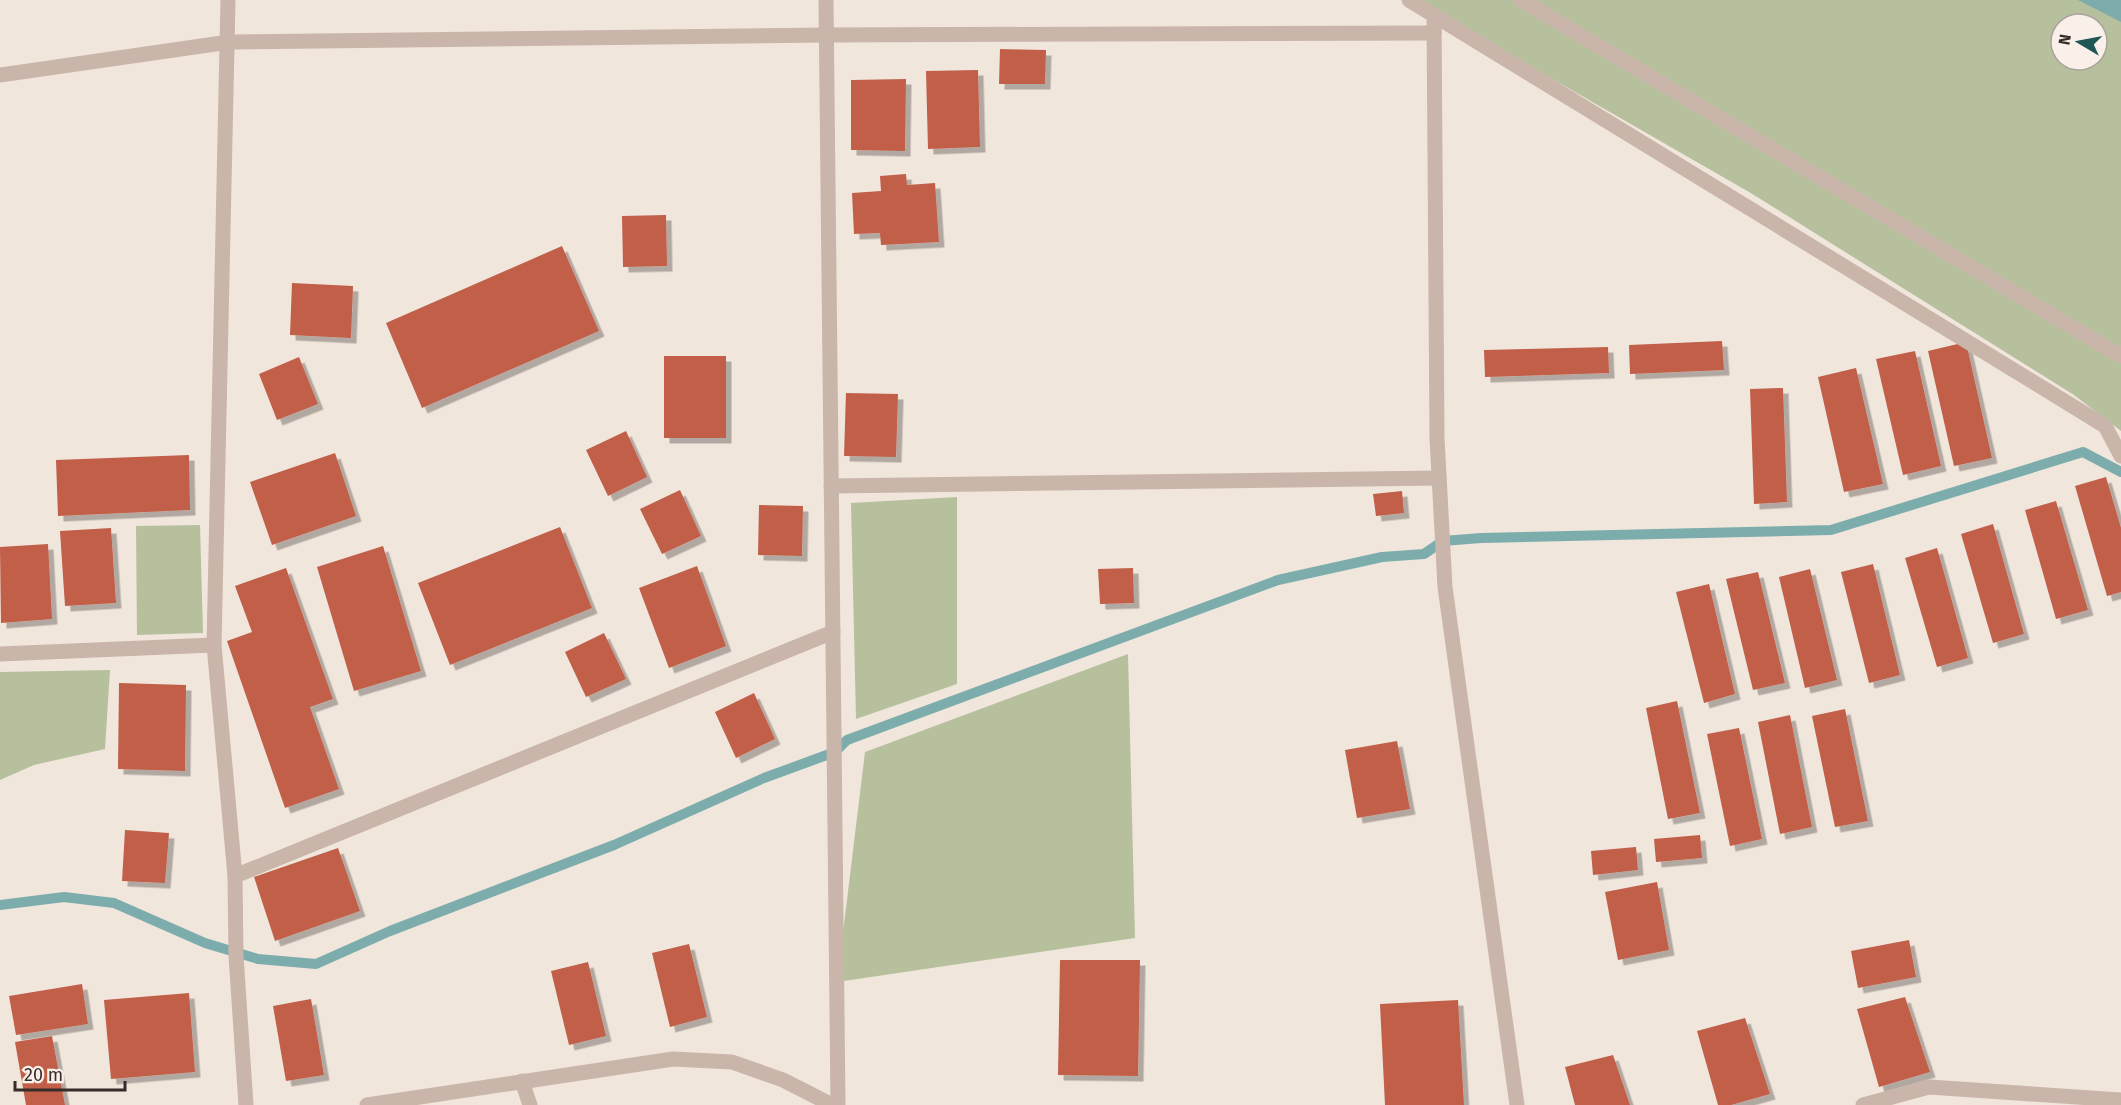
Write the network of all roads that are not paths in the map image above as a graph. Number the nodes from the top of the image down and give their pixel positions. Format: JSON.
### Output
{"nodes":[{"id":1,"x":228,"y":0,"type":"edge"},
{"id":2,"x":826,"y":0,"type":"edge"},
{"id":3,"x":1409,"y":0,"type":"edge"},
{"id":4,"x":1521,"y":0,"type":"edge"},
{"id":5,"x":1434,"y":15,"type":"junction"},
{"id":6,"x":1434,"y":33,"type":"junction"},
{"id":7,"x":826,"y":35,"type":"junction"},
{"id":8,"x":229,"y":42,"type":"junction"},
{"id":9,"x":0,"y":75,"type":"edge"},
{"id":10,"x":2121,"y":356,"type":"edge"},
{"id":11,"x":2121,"y":456,"type":"edge"},
{"id":12,"x":1439,"y":478,"type":"junction"},
{"id":13,"x":831,"y":486,"type":"junction"},
{"id":14,"x":833,"y":632,"type":"junction"},
{"id":15,"x":214,"y":645,"type":"junction"},
{"id":16,"x":0,"y":654,"type":"edge"},
{"id":17,"x":235,"y":876,"type":"junction"},
{"id":18,"x":522,"y":1081,"type":"junction"},
{"id":19,"x":2121,"y":1100,"type":"edge"},
{"id":20,"x":246,"y":1105,"type":"edge"},
{"id":21,"x":368,"y":1105,"type":"edge"},
{"id":22,"x":530,"y":1105,"type":"edge"},
{"id":23,"x":832,"y":1105,"type":"edge"},
{"id":24,"x":838,"y":1105,"type":"edge"},
{"id":25,"x":1516,"y":1105,"type":"edge"},
{"id":26,"x":1863,"y":1105,"type":"edge"}],
"edges":[{"from":1,"to":8,"type":"street"},
{"from":2,"to":7,"type":"street"},
{"from":3,"to":5,"type":"street"},
{"from":4,"to":10,"type":"street"},
{"from":5,"to":6,"type":"street"},
{"from":5,"to":11,"type":"street"},
{"from":6,"to":7,"type":"street"},
{"from":6,"to":12,"type":"street"},
{"from":7,"to":8,"type":"street"},
{"from":7,"to":13,"type":"street"},
{"from":8,"to":9,"type":"street"},
{"from":8,"to":15,"type":"street"},
{"from":12,"to":13,"type":"street"},
{"from":12,"to":25,"type":"street"},
{"from":13,"to":14,"type":"street"},
{"from":14,"to":17,"type":"street"},
{"from":14,"to":24,"type":"street"},
{"from":15,"to":16,"type":"street"},
{"from":15,"to":17,"type":"street"},
{"from":17,"to":20,"type":"street"},
{"from":18,"to":21,"type":"street"},
{"from":18,"to":22,"type":"street"},
{"from":18,"to":23,"type":"street"},
{"from":19,"to":26,"type":"street"}]}
